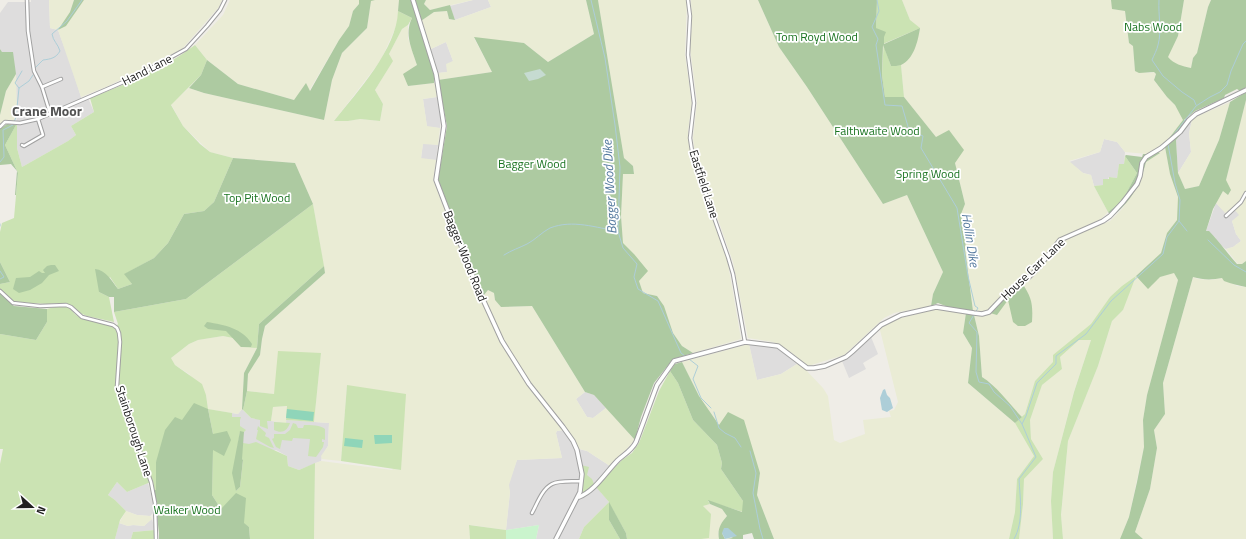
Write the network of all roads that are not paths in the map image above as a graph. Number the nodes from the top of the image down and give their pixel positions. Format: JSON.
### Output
{"nodes":[{"id":1,"x":27,"y":0,"type":"edge"},
{"id":2,"x":225,"y":0,"type":"edge"},
{"id":3,"x":413,"y":0,"type":"edge"},
{"id":4,"x":688,"y":0,"type":"edge"},
{"id":5,"x":61,"y":79,"type":"dead end"},
{"id":6,"x":42,"y":87,"type":"junction"},
{"id":7,"x":1246,"y":90,"type":"edge"},
{"id":8,"x":50,"y":113,"type":"junction"},
{"id":9,"x":38,"y":119,"type":"junction"},
{"id":10,"x":0,"y":127,"type":"edge"},
{"id":11,"x":22,"y":145,"type":"dead end"},
{"id":12,"x":1246,"y":192,"type":"edge"},
{"id":13,"x":1226,"y":216,"type":"dead end"},
{"id":14,"x":0,"y":291,"type":"edge"},
{"id":15,"x":745,"y":342,"type":"junction"},
{"id":16,"x":582,"y":481,"type":"junction"},
{"id":17,"x":578,"y":497,"type":"junction"},
{"id":18,"x":532,"y":513,"type":"dead end"},
{"id":19,"x":156,"y":539,"type":"edge"},
{"id":20,"x":556,"y":539,"type":"edge"}],
"edges":[{"from":1,"to":6,"type":"street"},
{"from":2,"to":8,"type":"street","name":"Hand Lane"},
{"from":3,"to":16,"type":"street","name":"Bagger Wood Road"},
{"from":4,"to":15,"type":"street","name":"Eastfield Lane"},
{"from":5,"to":6,"type":"street"},
{"from":6,"to":8,"type":"street"},
{"from":7,"to":15,"type":"street","name":"House Carr Lane"},
{"from":8,"to":9,"type":"street","name":"Hand Lane"},
{"from":9,"to":10,"type":"street","name":"Hand Lane"},
{"from":9,"to":11,"type":"street"},
{"from":12,"to":13,"type":"street"},
{"from":14,"to":19,"type":"street","name":"Stainborough Lane"},
{"from":15,"to":17,"type":"street"},
{"from":16,"to":17,"type":"street"},
{"from":16,"to":18,"type":"street"},
{"from":17,"to":20,"type":"street"}]}
